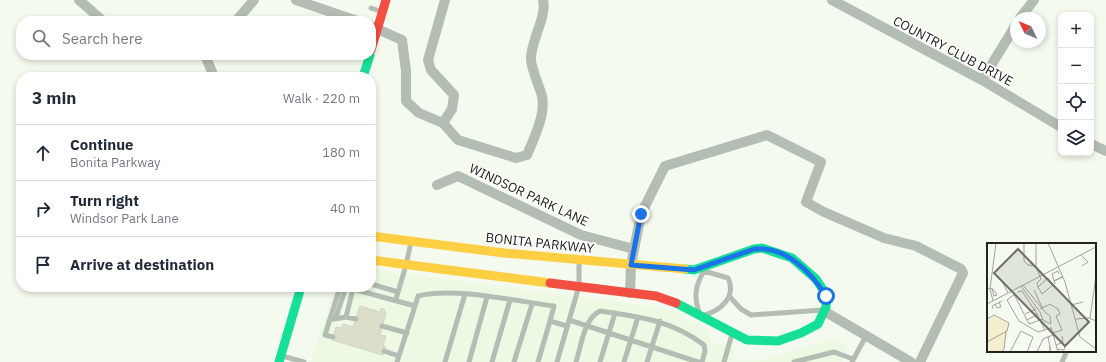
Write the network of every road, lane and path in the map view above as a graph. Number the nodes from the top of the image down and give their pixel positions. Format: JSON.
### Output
{"nodes":[{"id":1,"x":79,"y":0,"type":"edge"},
{"id":2,"x":254,"y":0,"type":"edge"},
{"id":3,"x":296,"y":0,"type":"edge"},
{"id":4,"x":386,"y":0,"type":"edge"},
{"id":5,"x":444,"y":0,"type":"edge"},
{"id":6,"x":543,"y":0,"type":"edge"},
{"id":7,"x":834,"y":0,"type":"edge"},
{"id":8,"x":1034,"y":0,"type":"edge"},
{"id":9,"x":371,"y":8,"type":"dead end"},
{"id":10,"x":383,"y":12,"type":"junction"},
{"id":11,"x":1025,"y":12,"type":"edge"},
{"id":12,"x":97,"y":16,"type":"edge"},
{"id":13,"x":240,"y":16,"type":"edge"},
{"id":14,"x":342,"y":16,"type":"edge"},
{"id":15,"x":376,"y":24,"type":"edge"},
{"id":16,"x":376,"y":28,"type":"edge"},
{"id":17,"x":1010,"y":35,"type":"edge"},
{"id":18,"x":207,"y":60,"type":"edge"},
{"id":19,"x":368,"y":60,"type":"edge"},
{"id":20,"x":212,"y":72,"type":"edge"},
{"id":21,"x":365,"y":72,"type":"edge"},
{"id":22,"x":982,"y":80,"type":"junction"},
{"id":23,"x":443,"y":123,"type":"junction"},
{"id":24,"x":1058,"y":125,"type":"edge"},
{"id":25,"x":1094,"y":145,"type":"edge"},
{"id":26,"x":1106,"y":151,"type":"edge"},
{"id":27,"x":436,"y":185,"type":"dead end"},
{"id":28,"x":376,"y":237,"type":"edge"},
{"id":29,"x":411,"y":241,"type":"junction"},
{"id":30,"x":634,"y":249,"type":"junction"},
{"id":31,"x":579,"y":260,"type":"junction"},
{"id":32,"x":376,"y":261,"type":"edge"},
{"id":33,"x":406,"y":265,"type":"junction"},
{"id":34,"x":631,"y":265,"type":"junction"},
{"id":35,"x":705,"y":269,"type":"junction"},
{"id":36,"x":376,"y":285,"type":"edge"},
{"id":37,"x":579,"y":286,"type":"junction"},
{"id":38,"x":300,"y":292,"type":"edge"},
{"id":39,"x":338,"y":292,"type":"edge"},
{"id":40,"x":344,"y":292,"type":"edge"},
{"id":41,"x":352,"y":292,"type":"edge"},
{"id":42,"x":366,"y":292,"type":"edge"},
{"id":43,"x":398,"y":292,"type":"junction"},
{"id":44,"x":630,"y":293,"type":"junction"},
{"id":45,"x":465,"y":294,"type":"junction"},
{"id":46,"x":729,"y":296,"type":"junction"},
{"id":47,"x":487,"y":297,"type":"junction"},
{"id":48,"x":396,"y":299,"type":"junction"},
{"id":49,"x":510,"y":300,"type":"junction"},
{"id":50,"x":532,"y":304,"type":"junction"},
{"id":51,"x":415,"y":306,"type":"junction"},
{"id":52,"x":824,"y":311,"type":"junction"},
{"id":53,"x":616,"y":313,"type":"junction"},
{"id":54,"x":346,"y":316,"type":"junction"},
{"id":55,"x":700,"y":316,"type":"junction"},
{"id":56,"x":638,"y":317,"type":"junction"},
{"id":57,"x":334,"y":319,"type":"junction"},
{"id":58,"x":356,"y":319,"type":"dead end"},
{"id":59,"x":329,"y":321,"type":"junction"},
{"id":60,"x":550,"y":321,"type":"junction"},
{"id":61,"x":660,"y":321,"type":"junction"},
{"id":62,"x":568,"y":323,"type":"junction"},
{"id":63,"x":382,"y":326,"type":"dead end"},
{"id":64,"x":587,"y":326,"type":"junction"},
{"id":65,"x":407,"y":333,"type":"junction"},
{"id":66,"x":733,"y":333,"type":"junction"},
{"id":67,"x":609,"y":334,"type":"junction"},
{"id":68,"x":866,"y":336,"type":"junction"},
{"id":69,"x":333,"y":337,"type":"dead end"},
{"id":70,"x":630,"y":341,"type":"junction"},
{"id":71,"x":652,"y":348,"type":"junction"},
{"id":72,"x":384,"y":351,"type":"dead end"},
{"id":73,"x":1067,"y":352,"type":"edge"},
{"id":74,"x":399,"y":356,"type":"junction"},
{"id":75,"x":280,"y":359,"type":"edge"},
{"id":76,"x":852,"y":360,"type":"edge"},
{"id":77,"x":304,"y":362,"type":"edge"},
{"id":78,"x":397,"y":362,"type":"edge"},
{"id":79,"x":445,"y":362,"type":"edge"},
{"id":80,"x":468,"y":362,"type":"edge"},
{"id":81,"x":492,"y":362,"type":"edge"},
{"id":82,"x":514,"y":362,"type":"edge"},
{"id":83,"x":538,"y":362,"type":"edge"},
{"id":84,"x":556,"y":362,"type":"edge"},
{"id":85,"x":576,"y":362,"type":"edge"},
{"id":86,"x":600,"y":362,"type":"edge"},
{"id":87,"x":624,"y":362,"type":"edge"},
{"id":88,"x":647,"y":362,"type":"edge"},
{"id":89,"x":698,"y":362,"type":"edge"},
{"id":90,"x":702,"y":362,"type":"edge"},
{"id":91,"x":724,"y":362,"type":"edge"},
{"id":92,"x":794,"y":362,"type":"edge"},
{"id":93,"x":911,"y":362,"type":"edge"},
{"id":94,"x":920,"y":362,"type":"edge"},
{"id":95,"x":1062,"y":362,"type":"edge"}],
"edges":[{"from":1,"to":12,"type":"street"},
{"from":2,"to":13,"type":"street"},
{"from":3,"to":14,"type":"street"},
{"from":4,"to":10,"type":"street"},
{"from":5,"to":23,"type":"street"},
{"from":6,"to":23,"type":"street"},
{"from":7,"to":22,"type":"street","name":"COUNTRY CLUB DRIVE"},
{"from":8,"to":11,"type":"street"},
{"from":9,"to":10,"type":"lane"},
{"from":10,"to":15,"type":"street"},
{"from":16,"to":23,"type":"street"},
{"from":17,"to":22,"type":"street"},
{"from":18,"to":20,"type":"street"},
{"from":19,"to":21,"type":"street"},
{"from":22,"to":24,"type":"street","name":"COUNTRY CLUB DRIVE"},
{"from":25,"to":26,"type":"street"},
{"from":27,"to":30,"type":"street","name":"WINDSOR PARK LANE"},
{"from":28,"to":29,"type":"street","name":"BONITA PARKWAY"},
{"from":29,"to":31,"type":"street","name":"BONITA PARKWAY"},
{"from":29,"to":33,"type":"lane"},
{"from":30,"to":34,"type":"street"},
{"from":30,"to":94,"type":"street"},
{"from":31,"to":34,"type":"street","name":"BONITA PARKWAY"},
{"from":31,"to":37,"type":"lane"},
{"from":32,"to":33,"type":"street"},
{"from":33,"to":37,"type":"street"},
{"from":33,"to":43,"type":"lane"},
{"from":34,"to":35,"type":"street","name":"BONITA PARKWAY"},
{"from":34,"to":44,"type":"street"},
{"from":35,"to":46,"type":"lane"},
{"from":35,"to":52,"type":"street","name":"BONITA PARKWAY"},
{"from":35,"to":55,"type":"lane"},
{"from":36,"to":43,"type":"lane"},
{"from":37,"to":44,"type":"street"},
{"from":37,"to":62,"type":"lane"},
{"from":38,"to":75,"type":"street"},
{"from":39,"to":59,"type":"lane"},
{"from":40,"to":57,"type":"lane"},
{"from":41,"to":54,"type":"lane"},
{"from":42,"to":48,"type":"lane"},
{"from":43,"to":48,"type":"lane"},
{"from":44,"to":55,"type":"street"},
{"from":45,"to":47,"type":"lane"},
{"from":45,"to":51,"type":"lane"},
{"from":45,"to":79,"type":"lane"},
{"from":46,"to":52,"type":"lane"},
{"from":46,"to":55,"type":"lane"},
{"from":47,"to":49,"type":"lane"},
{"from":47,"to":80,"type":"lane"},
{"from":48,"to":51,"type":"lane"},
{"from":49,"to":50,"type":"lane"},
{"from":49,"to":81,"type":"lane"},
{"from":50,"to":60,"type":"lane"},
{"from":50,"to":82,"type":"lane"},
{"from":51,"to":65,"type":"lane"},
{"from":52,"to":66,"type":"street"},
{"from":52,"to":68,"type":"street"},
{"from":53,"to":56,"type":"lane"},
{"from":53,"to":64,"type":"lane"},
{"from":53,"to":67,"type":"lane"},
{"from":54,"to":57,"type":"lane"},
{"from":54,"to":58,"type":"lane"},
{"from":55,"to":66,"type":"street"},
{"from":56,"to":61,"type":"lane"},
{"from":56,"to":70,"type":"lane"},
{"from":57,"to":59,"type":"lane"},
{"from":59,"to":69,"type":"lane"},
{"from":60,"to":62,"type":"lane"},
{"from":60,"to":83,"type":"lane"},
{"from":61,"to":71,"type":"lane"},
{"from":61,"to":90,"type":"lane"},
{"from":62,"to":64,"type":"lane"},
{"from":62,"to":84,"type":"lane"},
{"from":63,"to":65,"type":"lane"},
{"from":64,"to":67,"type":"lane"},
{"from":64,"to":85,"type":"lane"},
{"from":65,"to":74,"type":"lane"},
{"from":66,"to":91,"type":"lane"},
{"from":67,"to":70,"type":"lane"},
{"from":67,"to":86,"type":"lane"},
{"from":68,"to":76,"type":"lane"},
{"from":68,"to":93,"type":"street"},
{"from":70,"to":71,"type":"lane"},
{"from":70,"to":87,"type":"lane"},
{"from":71,"to":88,"type":"lane"},
{"from":71,"to":89,"type":"lane"},
{"from":72,"to":74,"type":"lane"},
{"from":73,"to":95,"type":"lane"},
{"from":74,"to":78,"type":"lane"},
{"from":75,"to":77,"type":"lane"},
{"from":76,"to":92,"type":"lane"}]}
